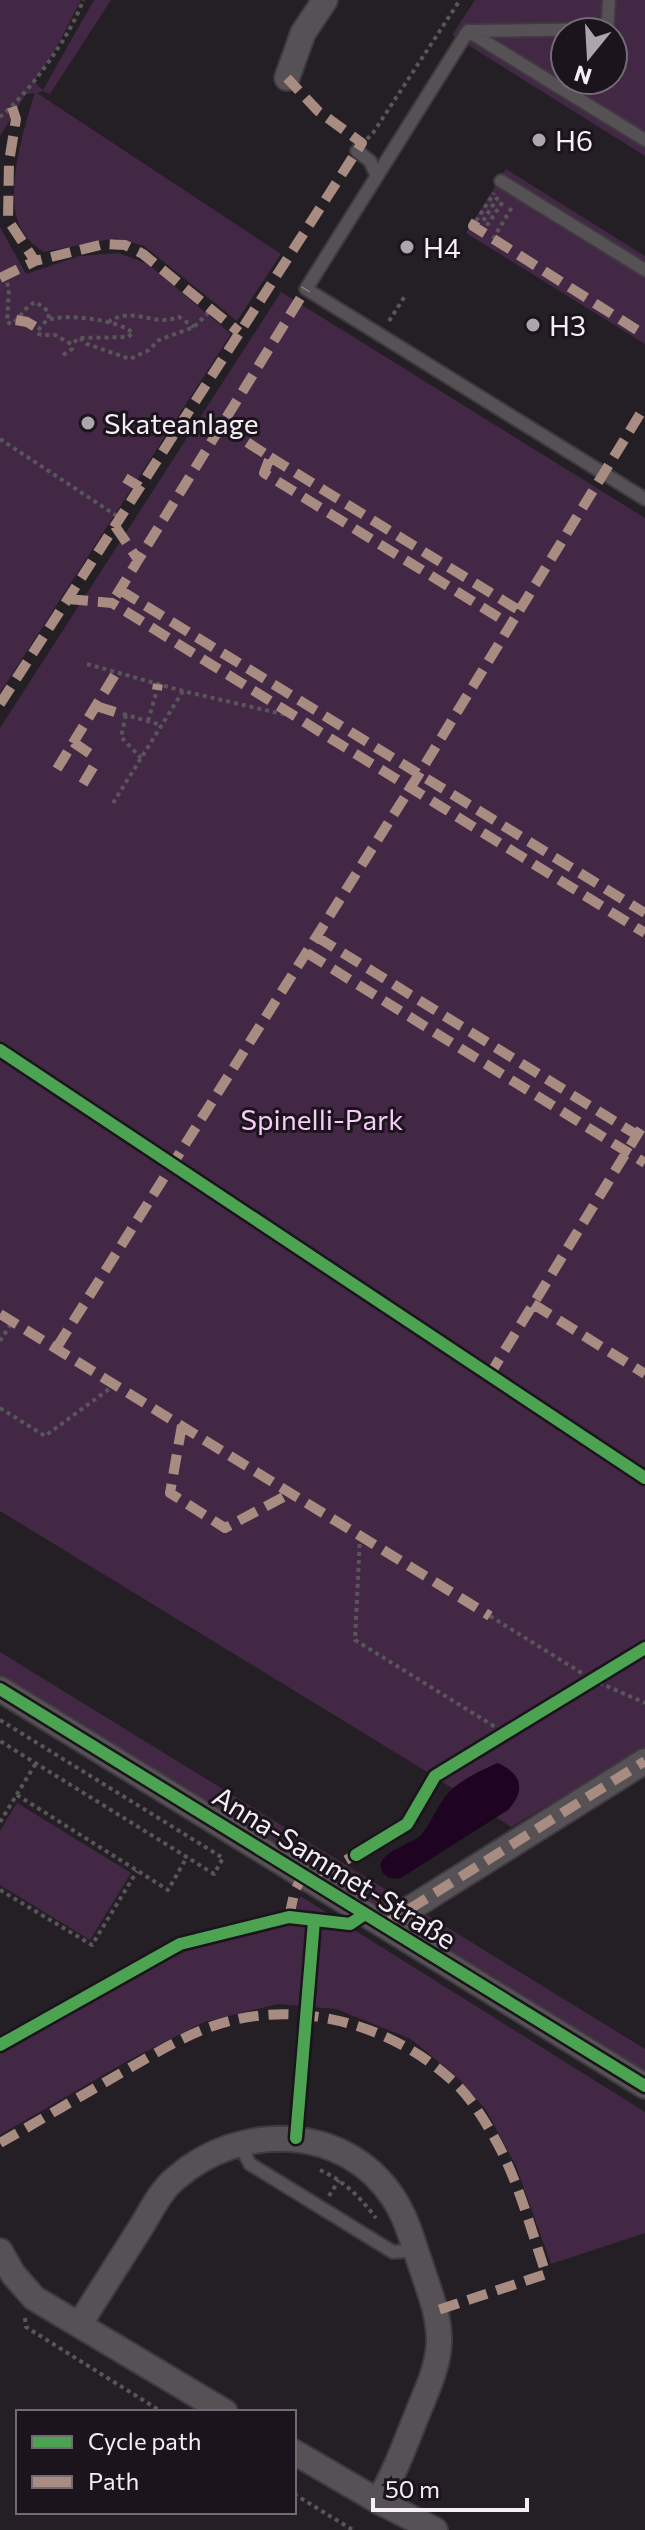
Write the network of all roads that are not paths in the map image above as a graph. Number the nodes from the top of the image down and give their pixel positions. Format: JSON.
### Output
{"nodes":[{"id":1,"x":325,"y":0,"type":"edge"},
{"id":2,"x":549,"y":30,"type":"edge"},
{"id":3,"x":468,"y":31,"type":"junction"},
{"id":4,"x":287,"y":78,"type":"dead end"},
{"id":5,"x":645,"y":140,"type":"edge"},
{"id":6,"x":360,"y":147,"type":"road end"},
{"id":7,"x":377,"y":176,"type":"junction"},
{"id":8,"x":501,"y":181,"type":"dead end"},
{"id":9,"x":645,"y":270,"type":"edge"},
{"id":10,"x":645,"y":499,"type":"edge"},
{"id":11,"x":0,"y":1689,"type":"edge"},
{"id":12,"x":645,"y":1761,"type":"edge"},
{"id":13,"x":393,"y":1920,"type":"junction"},
{"id":14,"x":645,"y":2086,"type":"edge"},
{"id":15,"x":239,"y":2143,"type":"junction"},
{"id":16,"x":415,"y":2250,"type":"junction"},
{"id":17,"x":0,"y":2251,"type":"edge"},
{"id":18,"x":79,"y":2325,"type":"junction"},
{"id":19,"x":222,"y":2410,"type":"edge"},
{"id":20,"x":296,"y":2453,"type":"edge"},
{"id":21,"x":378,"y":2501,"type":"junction"},
{"id":22,"x":435,"y":2530,"type":"edge"}],
"edges":[{"from":1,"to":4,"type":"street"},
{"from":2,"to":3,"type":"lane"},
{"from":3,"to":5,"type":"lane"},
{"from":3,"to":7,"type":"lane"},
{"from":6,"to":7,"type":"lane"},
{"from":7,"to":10,"type":"lane"},
{"from":8,"to":9,"type":"lane"},
{"from":11,"to":13,"type":"street","name":"Anna-Sammet-Straße"},
{"from":12,"to":13,"type":"street"},
{"from":13,"to":14,"type":"street","name":"Anna-Sammet-Straße"},
{"from":15,"to":16,"type":"lane"},
{"from":15,"to":16,"type":"street"},
{"from":15,"to":18,"type":"street"},
{"from":16,"to":21,"type":"street"},
{"from":17,"to":18,"type":"street"},
{"from":18,"to":19,"type":"street"},
{"from":20,"to":21,"type":"street"},
{"from":21,"to":22,"type":"street"}]}
